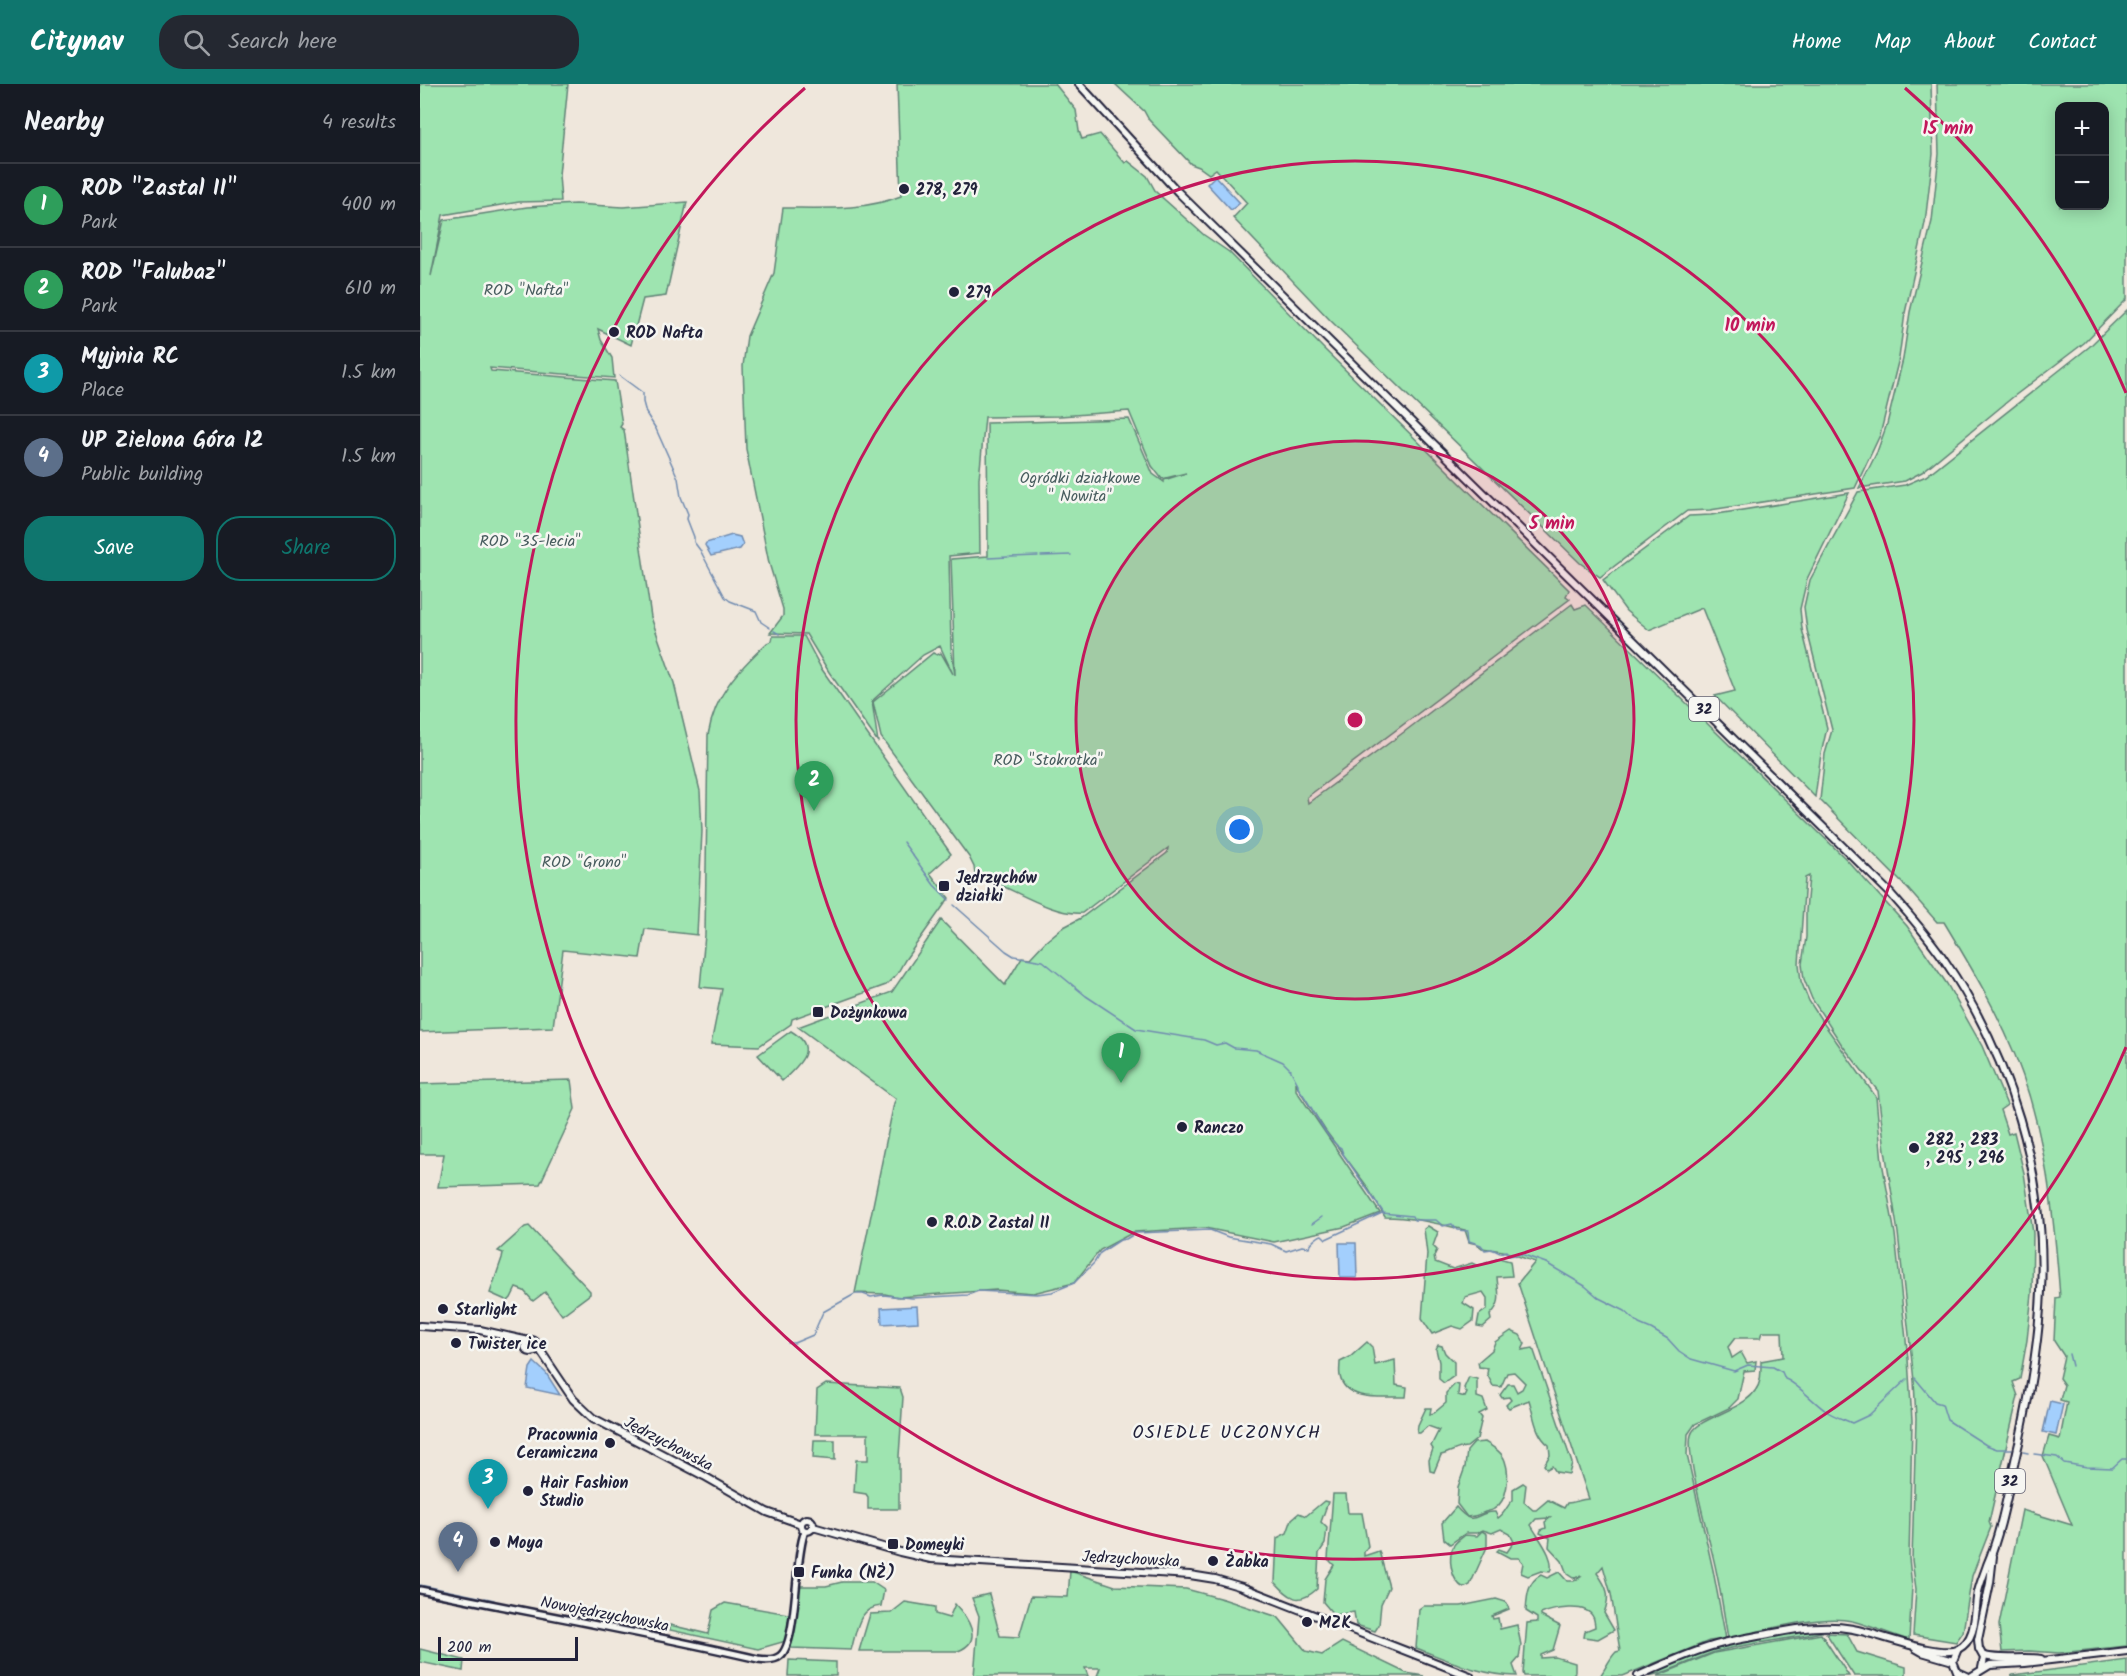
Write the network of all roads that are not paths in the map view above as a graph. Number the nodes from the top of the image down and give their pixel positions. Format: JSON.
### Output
{"nodes":[{"id":1,"x":1079,"y":84,"type":"edge"},
{"id":2,"x":420,"y":1326,"type":"edge"},
{"id":3,"x":527,"y":1343,"type":"junction"},
{"id":4,"x":536,"y":1349,"type":"junction"},
{"id":5,"x":801,"y":1524,"type":"junction"},
{"id":6,"x":813,"y":1527,"type":"junction"},
{"id":7,"x":805,"y":1531,"type":"junction"},
{"id":8,"x":1994,"y":1550,"type":"junction"},
{"id":9,"x":420,"y":1590,"type":"edge"},
{"id":10,"x":1912,"y":1646,"type":"junction"},
{"id":11,"x":1964,"y":1646,"type":"junction"},
{"id":12,"x":1979,"y":1649,"type":"junction"},
{"id":13,"x":1957,"y":1651,"type":"junction"},
{"id":14,"x":2127,"y":1651,"type":"edge"},
{"id":15,"x":1984,"y":1656,"type":"junction"},
{"id":16,"x":2051,"y":1660,"type":"junction"},
{"id":17,"x":1953,"y":1661,"type":"junction"},
{"id":18,"x":1982,"y":1669,"type":"junction"},
{"id":19,"x":1959,"y":1674,"type":"edge"},
{"id":20,"x":1470,"y":1676,"type":"edge"},
{"id":21,"x":1638,"y":1676,"type":"edge"},
{"id":22,"x":1967,"y":1676,"type":"edge"},
{"id":23,"x":1972,"y":1676,"type":"edge"}],
"edges":[{"from":1,"to":8,"type":"main road","number":"32"},
{"from":2,"to":3,"type":"main road"},
{"from":3,"to":4,"type":"main road"},
{"from":3,"to":4,"type":"main road"},
{"from":4,"to":5,"type":"main road","name":"Jędrzychowska"},
{"from":5,"to":6,"type":"main road"},
{"from":5,"to":7,"type":"main road"},
{"from":6,"to":7,"type":"main road"},
{"from":6,"to":20,"type":"main road","name":"Jędrzychowska"},
{"from":7,"to":9,"type":"street","name":"Nowojędrzychowska"},
{"from":8,"to":11,"type":"main road","number":"32"},
{"from":8,"to":12,"type":"main road","number":"32"},
{"from":10,"to":13,"type":"main road"},
{"from":10,"to":17,"type":"main road"},
{"from":10,"to":21,"type":"main road"},
{"from":11,"to":12,"type":"main road"},
{"from":11,"to":13,"type":"main road"},
{"from":12,"to":15,"type":"main road"},
{"from":13,"to":17,"type":"main road"},
{"from":14,"to":16,"type":"main road"},
{"from":15,"to":16,"type":"main road"},
{"from":15,"to":18,"type":"main road"},
{"from":16,"to":18,"type":"main road"},
{"from":17,"to":19,"type":"main road"},
{"from":18,"to":23,"type":"main road"},
{"from":19,"to":22,"type":"main road"}]}
